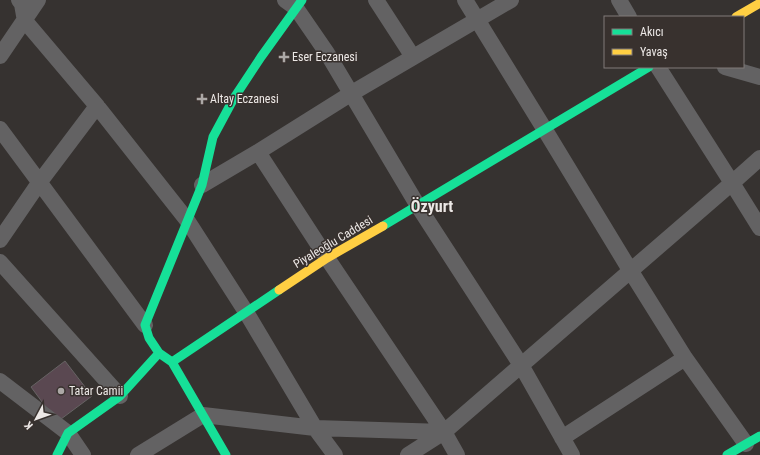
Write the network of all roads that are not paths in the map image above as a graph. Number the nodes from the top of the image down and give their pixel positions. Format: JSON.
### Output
{"nodes":[{"id":1,"x":18,"y":0,"type":"edge"},
{"id":2,"x":38,"y":0,"type":"edge"},
{"id":3,"x":376,"y":0,"type":"edge"},
{"id":4,"x":465,"y":0,"type":"edge"},
{"id":5,"x":511,"y":0,"type":"edge"},
{"id":6,"x":619,"y":0,"type":"edge"},
{"id":7,"x":294,"y":3,"type":"edge"},
{"id":8,"x":760,"y":4,"type":"edge"},
{"id":9,"x":628,"y":16,"type":"edge"},
{"id":10,"x":738,"y":16,"type":"edge"},
{"id":11,"x":477,"y":20,"type":"junction"},
{"id":12,"x":25,"y":21,"type":"junction"},
{"id":13,"x":0,"y":56,"type":"edge"},
{"id":14,"x":413,"y":57,"type":"junction"},
{"id":15,"x":647,"y":68,"type":"edge"},
{"id":16,"x":659,"y":68,"type":"edge"},
{"id":17,"x":728,"y":68,"type":"edge"},
{"id":18,"x":760,"y":77,"type":"edge"},
{"id":19,"x":352,"y":93,"type":"junction"},
{"id":20,"x":97,"y":106,"type":"junction"},
{"id":21,"x":0,"y":129,"type":"edge"},
{"id":22,"x":545,"y":130,"type":"junction"},
{"id":23,"x":258,"y":152,"type":"junction"},
{"id":24,"x":760,"y":158,"type":"edge"},
{"id":25,"x":39,"y":183,"type":"junction"},
{"id":26,"x":732,"y":183,"type":"junction"},
{"id":27,"x":202,"y":185,"type":"junction"},
{"id":28,"x":418,"y":206,"type":"junction"},
{"id":29,"x":187,"y":220,"type":"junction"},
{"id":30,"x":760,"y":228,"type":"edge"},
{"id":31,"x":0,"y":240,"type":"edge"},
{"id":32,"x":327,"y":258,"type":"junction"},
{"id":33,"x":0,"y":262,"type":"edge"},
{"id":34,"x":630,"y":270,"type":"junction"},
{"id":35,"x":246,"y":312,"type":"junction"},
{"id":36,"x":145,"y":325,"type":"junction"},
{"id":37,"x":159,"y":353,"type":"junction"},
{"id":38,"x":685,"y":358,"type":"junction"},
{"id":39,"x":172,"y":362,"type":"junction"},
{"id":40,"x":521,"y":365,"type":"junction"},
{"id":41,"x":0,"y":381,"type":"edge"},
{"id":42,"x":120,"y":396,"type":"junction"},
{"id":43,"x":203,"y":414,"type":"junction"},
{"id":44,"x":315,"y":428,"type":"junction"},
{"id":45,"x":444,"y":432,"type":"junction"},
{"id":46,"x":68,"y":433,"type":"junction"},
{"id":47,"x":760,"y":436,"type":"edge"},
{"id":48,"x":562,"y":438,"type":"junction"},
{"id":49,"x":746,"y":444,"type":"junction"},
{"id":50,"x":57,"y":455,"type":"edge"},
{"id":51,"x":83,"y":455,"type":"edge"},
{"id":52,"x":138,"y":455,"type":"edge"},
{"id":53,"x":226,"y":455,"type":"edge"},
{"id":54,"x":335,"y":455,"type":"edge"},
{"id":55,"x":408,"y":455,"type":"edge"},
{"id":56,"x":458,"y":455,"type":"edge"},
{"id":57,"x":572,"y":455,"type":"edge"},
{"id":58,"x":726,"y":455,"type":"edge"}],
"edges":[{"from":1,"to":12,"type":"street"},
{"from":2,"to":12,"type":"street"},
{"from":3,"to":14,"type":"street"},
{"from":4,"to":11,"type":"street"},
{"from":5,"to":11,"type":"street"},
{"from":6,"to":9,"type":"street"},
{"from":7,"to":19,"type":"street"},
{"from":7,"to":27,"type":"street"},
{"from":8,"to":10,"type":"street"},
{"from":11,"to":14,"type":"street"},
{"from":11,"to":22,"type":"street"},
{"from":12,"to":13,"type":"street"},
{"from":12,"to":20,"type":"street"},
{"from":14,"to":19,"type":"street"},
{"from":15,"to":22,"type":"street","name":"Piyaleoğlu Caddesi"},
{"from":16,"to":26,"type":"street"},
{"from":17,"to":18,"type":"street"},
{"from":19,"to":23,"type":"street"},
{"from":19,"to":28,"type":"street"},
{"from":20,"to":25,"type":"street"},
{"from":20,"to":29,"type":"street"},
{"from":21,"to":25,"type":"street"},
{"from":22,"to":28,"type":"street","name":"Piyaleoğlu Caddesi"},
{"from":22,"to":34,"type":"street"},
{"from":23,"to":27,"type":"street"},
{"from":23,"to":32,"type":"street"},
{"from":24,"to":26,"type":"street"},
{"from":25,"to":31,"type":"street"},
{"from":25,"to":36,"type":"street"},
{"from":26,"to":30,"type":"street"},
{"from":26,"to":34,"type":"street"},
{"from":27,"to":29,"type":"street"},
{"from":28,"to":32,"type":"street","name":"Piyaleoğlu Caddesi"},
{"from":28,"to":40,"type":"street"},
{"from":29,"to":35,"type":"street"},
{"from":29,"to":36,"type":"street"},
{"from":32,"to":35,"type":"street","name":"Piyaleoğlu Caddesi"},
{"from":32,"to":45,"type":"street"},
{"from":33,"to":42,"type":"street"},
{"from":34,"to":38,"type":"street"},
{"from":34,"to":40,"type":"street"},
{"from":35,"to":39,"type":"street","name":"Piyaleoğlu Caddesi"},
{"from":35,"to":44,"type":"street"},
{"from":36,"to":37,"type":"street"},
{"from":37,"to":39,"type":"street"},
{"from":37,"to":42,"type":"street"},
{"from":38,"to":48,"type":"street"},
{"from":38,"to":49,"type":"street"},
{"from":39,"to":43,"type":"street"},
{"from":40,"to":45,"type":"street"},
{"from":40,"to":48,"type":"street"},
{"from":41,"to":46,"type":"street"},
{"from":42,"to":46,"type":"street"},
{"from":43,"to":44,"type":"street"},
{"from":43,"to":52,"type":"street"},
{"from":43,"to":53,"type":"street"},
{"from":44,"to":45,"type":"street"},
{"from":44,"to":54,"type":"street"},
{"from":45,"to":55,"type":"street"},
{"from":45,"to":56,"type":"street"},
{"from":46,"to":50,"type":"street"},
{"from":46,"to":51,"type":"street"},
{"from":47,"to":49,"type":"street"},
{"from":48,"to":57,"type":"street"},
{"from":49,"to":58,"type":"street"}]}
